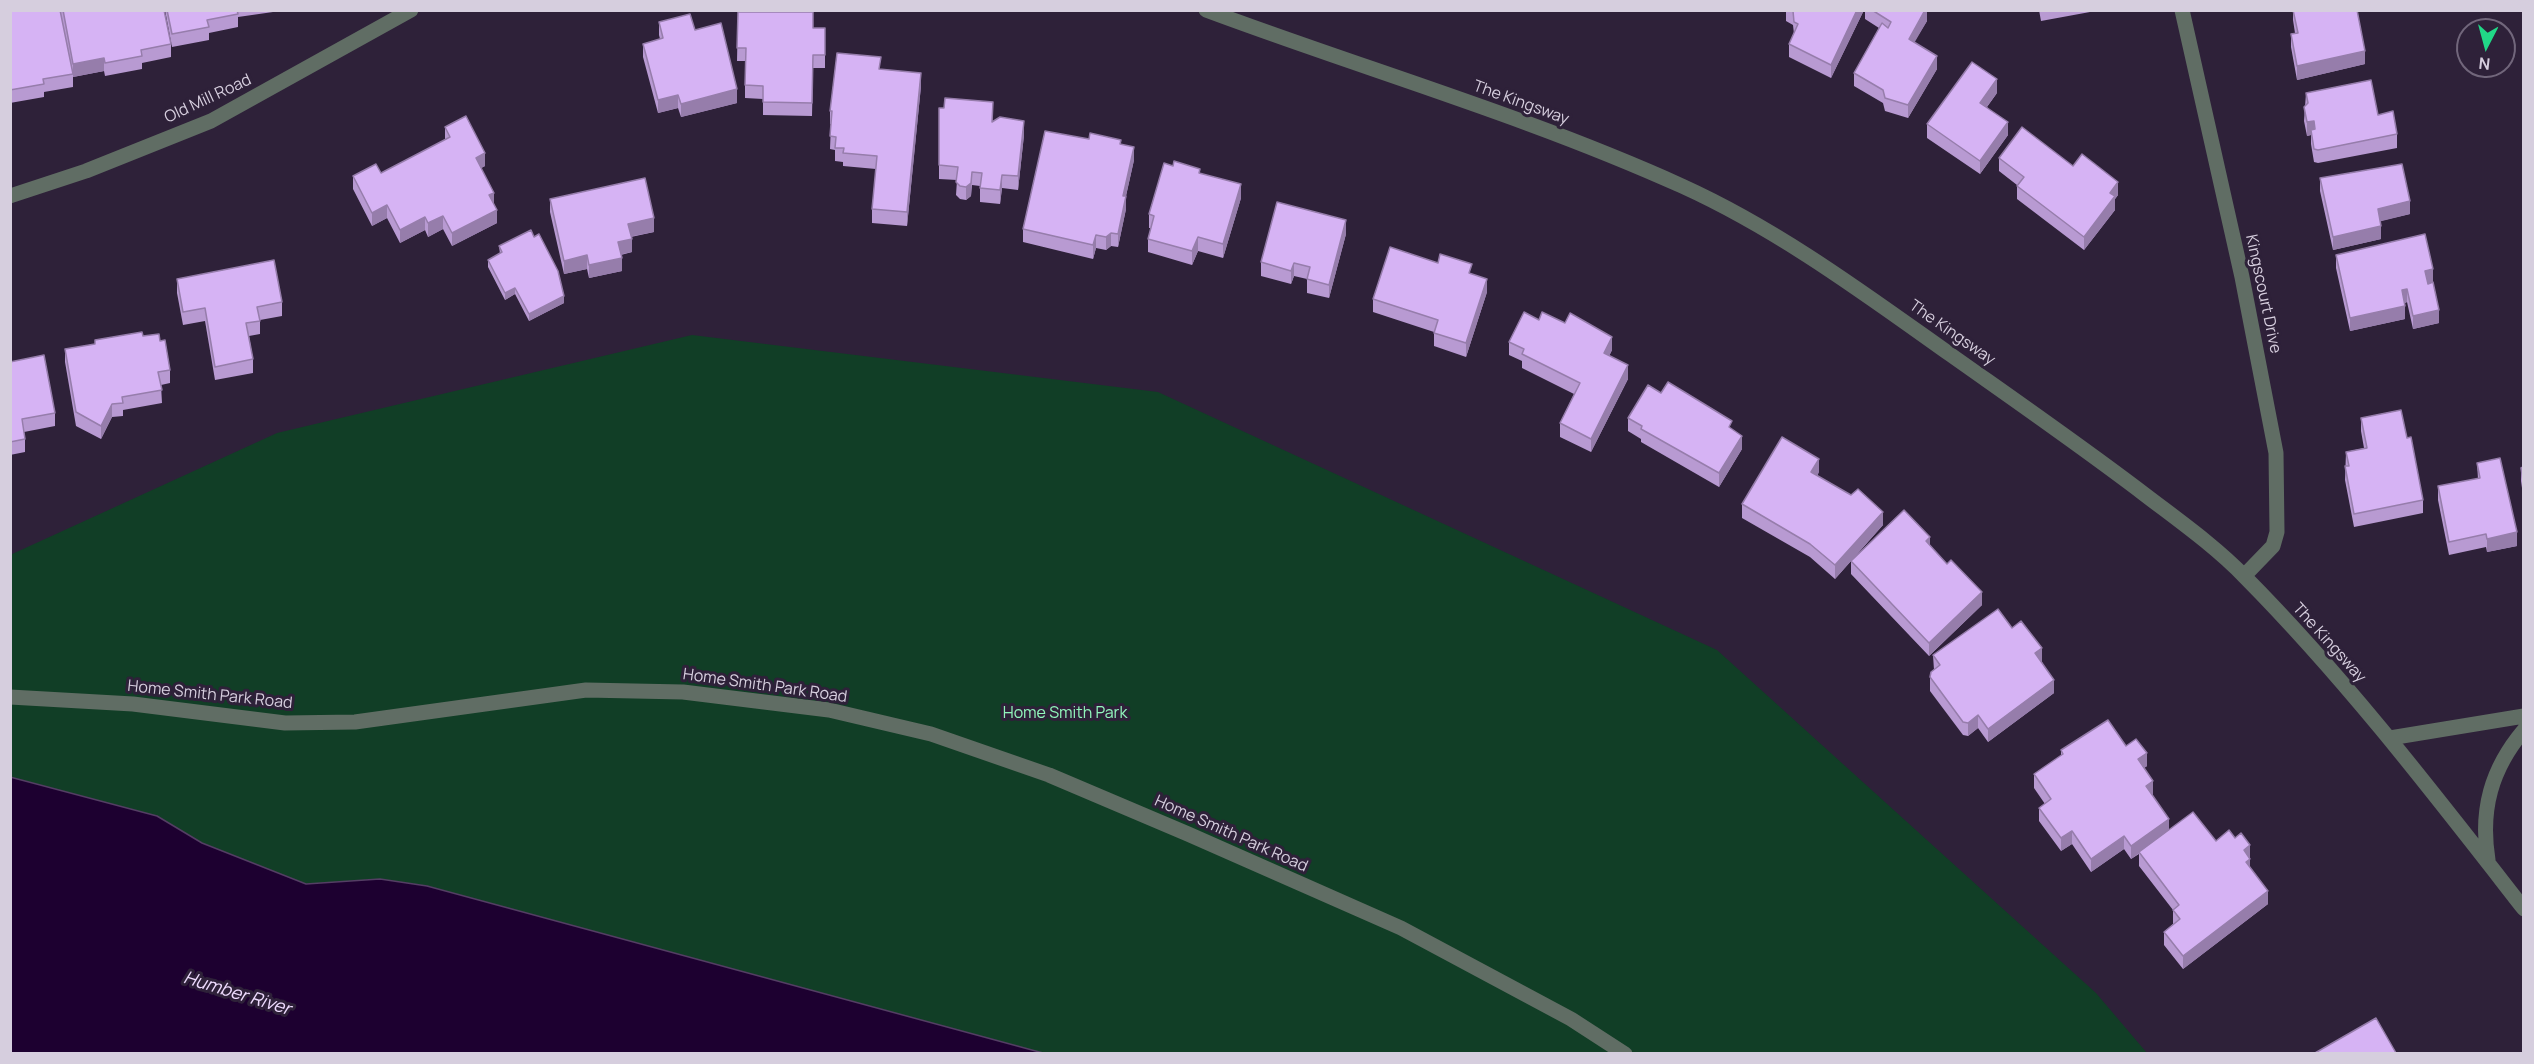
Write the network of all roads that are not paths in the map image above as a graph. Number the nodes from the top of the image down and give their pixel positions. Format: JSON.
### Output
{"nodes":[{"id":1,"x":411,"y":10,"type":"edge"},
{"id":2,"x":1206,"y":10,"type":"edge"},
{"id":3,"x":2182,"y":10,"type":"edge"},
{"id":4,"x":10,"y":196,"type":"edge"},
{"id":5,"x":2244,"y":576,"type":"junction"},
{"id":6,"x":10,"y":697,"type":"edge"},
{"id":7,"x":2523,"y":716,"type":"edge"},
{"id":8,"x":2523,"y":730,"type":"edge"},
{"id":9,"x":2390,"y":738,"type":"junction"},
{"id":10,"x":2488,"y":863,"type":"junction"},
{"id":11,"x":2523,"y":909,"type":"edge"},
{"id":12,"x":1625,"y":1053,"type":"edge"}],
"edges":[{"from":1,"to":4,"type":"street","name":"Old Mill Road"},
{"from":2,"to":5,"type":"street","name":"The Kingsway"},
{"from":3,"to":5,"type":"street","name":"Kingscourt Drive"},
{"from":5,"to":9,"type":"street","name":"The Kingsway"},
{"from":6,"to":12,"type":"street","name":"Home Smith Park Road"},
{"from":7,"to":9,"type":"street"},
{"from":8,"to":10,"type":"street"},
{"from":9,"to":10,"type":"street","name":"The Kingsway"},
{"from":10,"to":11,"type":"street","name":"The Kingsway"}]}
